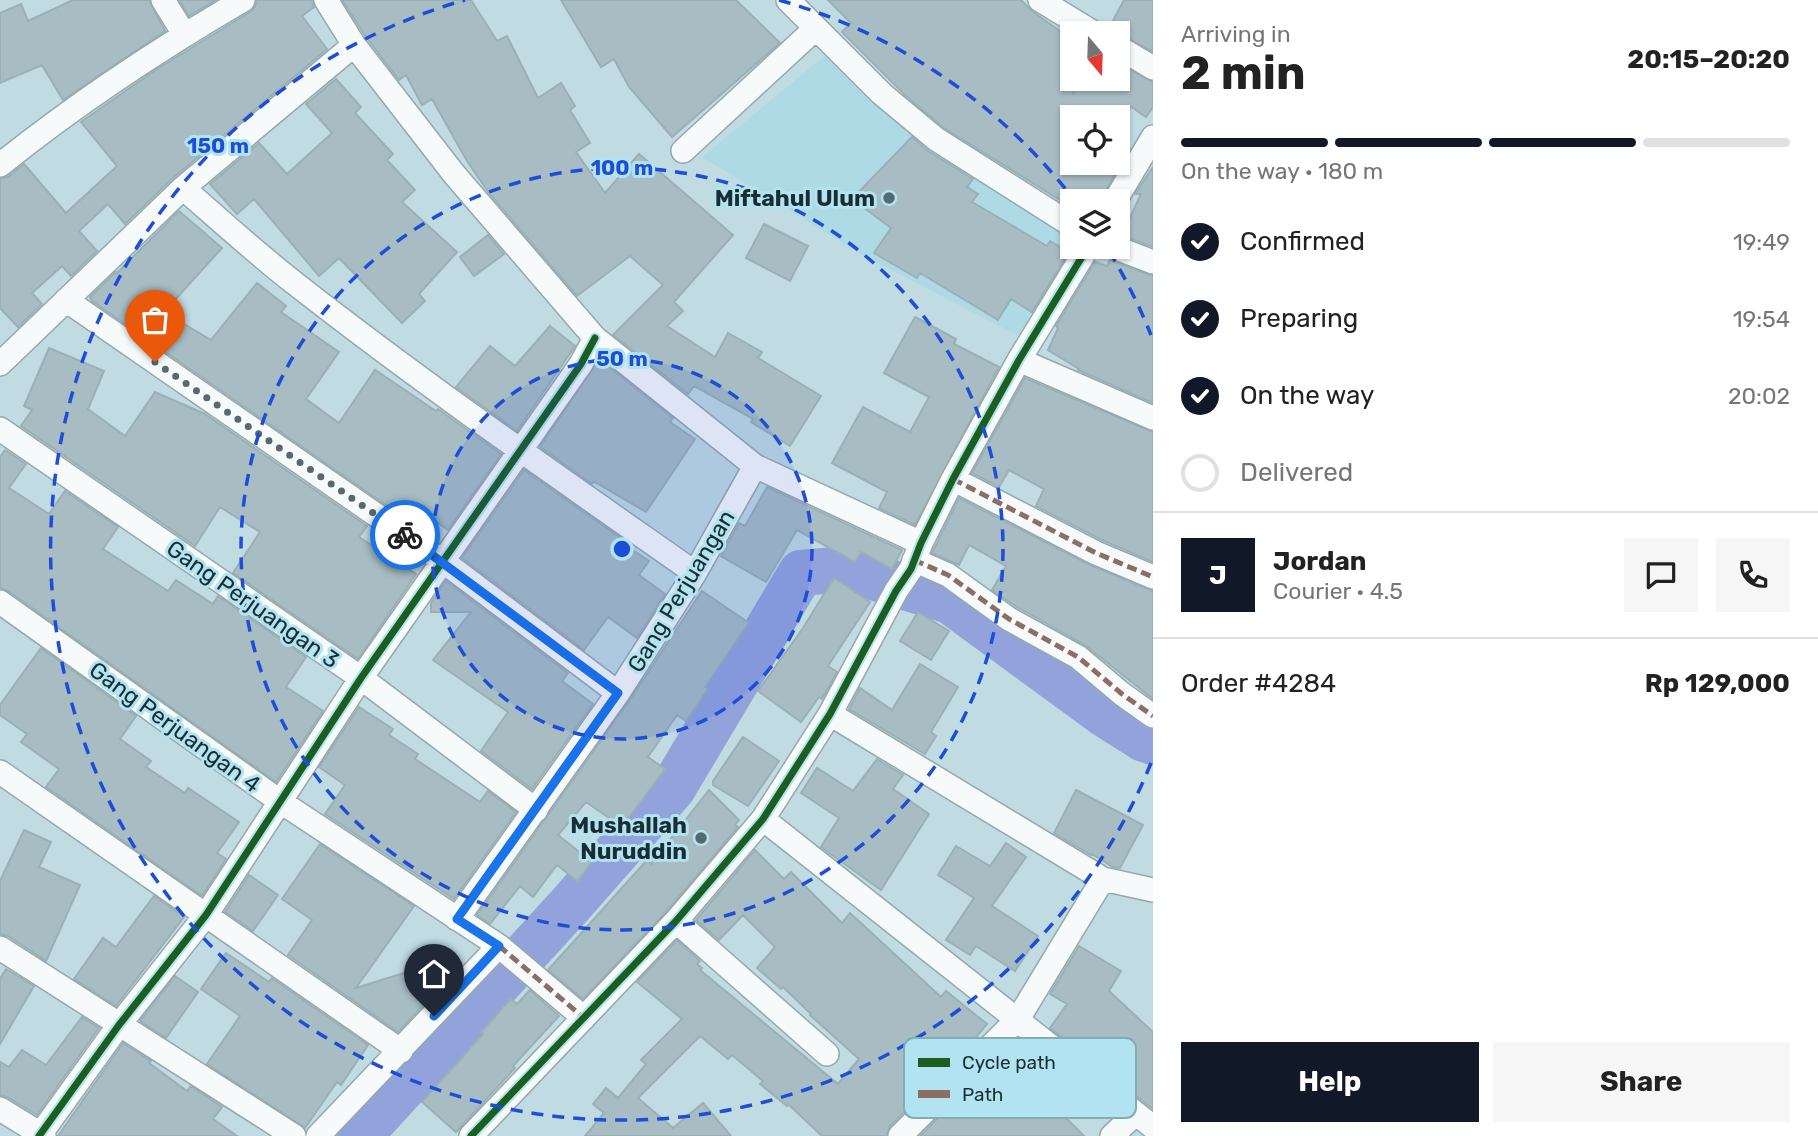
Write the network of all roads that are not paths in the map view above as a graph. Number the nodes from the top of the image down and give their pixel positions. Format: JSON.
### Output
{"nodes":[{"id":1,"x":163,"y":0,"type":"edge"},
{"id":2,"x":243,"y":0,"type":"edge"},
{"id":3,"x":326,"y":0,"type":"edge"},
{"id":4,"x":788,"y":0,"type":"edge"},
{"id":5,"x":1040,"y":0,"type":"edge"},
{"id":6,"x":1074,"y":21,"type":"edge"},
{"id":7,"x":815,"y":29,"type":"junction"},
{"id":8,"x":184,"y":34,"type":"junction"},
{"id":9,"x":354,"y":45,"type":"junction"},
{"id":10,"x":1130,"y":54,"type":"edge"},
{"id":11,"x":1153,"y":68,"type":"edge"},
{"id":12,"x":1153,"y":137,"type":"edge"},
{"id":13,"x":683,"y":151,"type":"dead end"},
{"id":14,"x":0,"y":165,"type":"edge"},
{"id":15,"x":183,"y":188,"type":"junction"},
{"id":16,"x":1122,"y":189,"type":"edge"},
{"id":17,"x":1060,"y":218,"type":"edge"},
{"id":18,"x":1130,"y":253,"type":"edge"},
{"id":19,"x":1081,"y":259,"type":"edge"},
{"id":20,"x":1153,"y":262,"type":"edge"},
{"id":21,"x":66,"y":300,"type":"junction"},
{"id":22,"x":595,"y":338,"type":"junction"},
{"id":23,"x":1019,"y":360,"type":"junction"},
{"id":24,"x":0,"y":364,"type":"edge"},
{"id":25,"x":1153,"y":418,"type":"edge"},
{"id":26,"x":0,"y":429,"type":"edge"},
{"id":27,"x":520,"y":451,"type":"junction"},
{"id":28,"x":755,"y":466,"type":"junction"},
{"id":29,"x":953,"y":479,"type":"junction"},
{"id":30,"x":915,"y":557,"type":"junction"},
{"id":31,"x":444,"y":562,"type":"junction"},
{"id":32,"x":695,"y":573,"type":"junction"},
{"id":33,"x":1153,"y":577,"type":"edge"},
{"id":34,"x":0,"y":602,"type":"edge"},
{"id":35,"x":361,"y":678,"type":"junction"},
{"id":36,"x":618,"y":693,"type":"junction"},
{"id":37,"x":830,"y":714,"type":"junction"},
{"id":38,"x":1153,"y":716,"type":"edge"},
{"id":39,"x":0,"y":772,"type":"edge"},
{"id":40,"x":281,"y":802,"type":"junction"},
{"id":41,"x":537,"y":810,"type":"junction"},
{"id":42,"x":763,"y":819,"type":"junction"},
{"id":43,"x":1103,"y":879,"type":"junction"},
{"id":44,"x":1153,"y":890,"type":"edge"},
{"id":45,"x":206,"y":915,"type":"junction"},
{"id":46,"x":457,"y":919,"type":"junction"},
{"id":47,"x":676,"y":921,"type":"junction"},
{"id":48,"x":0,"y":948,"type":"edge"},
{"id":49,"x":504,"y":950,"type":"junction"},
{"id":50,"x":584,"y":1018,"type":"junction"},
{"id":51,"x":1018,"y":1019,"type":"junction"},
{"id":52,"x":119,"y":1025,"type":"junction"},
{"id":53,"x":999,"y":1038,"type":"edge"},
{"id":54,"x":1042,"y":1038,"type":"edge"},
{"id":55,"x":401,"y":1051,"type":"junction"},
{"id":56,"x":828,"y":1054,"type":"dead end"},
{"id":57,"x":0,"y":1109,"type":"edge"},
{"id":58,"x":918,"y":1118,"type":"edge"},
{"id":59,"x":1144,"y":1120,"type":"edge"},
{"id":60,"x":42,"y":1135,"type":"edge"},
{"id":61,"x":294,"y":1136,"type":"edge"},
{"id":62,"x":318,"y":1136,"type":"edge"},
{"id":63,"x":471,"y":1136,"type":"edge"},
{"id":64,"x":900,"y":1136,"type":"edge"},
{"id":65,"x":1112,"y":1136,"type":"edge"}],
"edges":[{"from":1,"to":8,"type":"street"},
{"from":2,"to":8,"type":"street"},
{"from":3,"to":9,"type":"street"},
{"from":4,"to":7,"type":"street"},
{"from":5,"to":6,"type":"street"},
{"from":7,"to":13,"type":"street"},
{"from":7,"to":17,"type":"street"},
{"from":8,"to":14,"type":"street"},
{"from":9,"to":15,"type":"street"},
{"from":9,"to":22,"type":"street"},
{"from":10,"to":11,"type":"street"},
{"from":12,"to":16,"type":"street"},
{"from":15,"to":21,"type":"street"},
{"from":15,"to":27,"type":"street"},
{"from":18,"to":20,"type":"street"},
{"from":19,"to":23,"type":"street"},
{"from":21,"to":24,"type":"street"},
{"from":21,"to":31,"type":"street"},
{"from":22,"to":27,"type":"street"},
{"from":22,"to":28,"type":"street"},
{"from":23,"to":25,"type":"street"},
{"from":23,"to":29,"type":"street"},
{"from":26,"to":35,"type":"street","name":"Gang Perjuangan 3"},
{"from":27,"to":31,"type":"street"},
{"from":27,"to":32,"type":"street"},
{"from":28,"to":30,"type":"street"},
{"from":28,"to":32,"type":"street","name":"Gang Perjuangan"},
{"from":29,"to":30,"type":"street"},
{"from":29,"to":33,"type":"street"},
{"from":30,"to":37,"type":"street"},
{"from":30,"to":38,"type":"street"},
{"from":31,"to":35,"type":"street"},
{"from":31,"to":36,"type":"street"},
{"from":32,"to":36,"type":"street","name":"Gang Perjuangan"},
{"from":34,"to":40,"type":"street","name":"Gang Perjuangan 4"},
{"from":35,"to":40,"type":"street"},
{"from":35,"to":41,"type":"street","name":"Gang Perjuangan 3"},
{"from":36,"to":41,"type":"street","name":"Gang Perjuangan"},
{"from":37,"to":42,"type":"street"},
{"from":37,"to":43,"type":"street"},
{"from":39,"to":45,"type":"street"},
{"from":40,"to":45,"type":"street"},
{"from":40,"to":46,"type":"street","name":"Gang Perjuangan 4"},
{"from":41,"to":46,"type":"street","name":"Gang Perjuangan"},
{"from":42,"to":47,"type":"street"},
{"from":42,"to":51,"type":"street"},
{"from":43,"to":44,"type":"street"},
{"from":43,"to":51,"type":"street"},
{"from":45,"to":52,"type":"street"},
{"from":45,"to":55,"type":"street"},
{"from":46,"to":49,"type":"street","name":"Gang Perjuangan 4"},
{"from":47,"to":50,"type":"street"},
{"from":47,"to":56,"type":"street"},
{"from":48,"to":52,"type":"street"},
{"from":49,"to":50,"type":"street","name":"Gang Perjuangan 4"},
{"from":49,"to":55,"type":"street"},
{"from":50,"to":63,"type":"street"},
{"from":51,"to":53,"type":"street"},
{"from":51,"to":54,"type":"street"},
{"from":52,"to":60,"type":"street"},
{"from":52,"to":61,"type":"street"},
{"from":55,"to":62,"type":"street"},
{"from":57,"to":60,"type":"street"},
{"from":58,"to":64,"type":"street"},
{"from":59,"to":65,"type":"street"}]}
